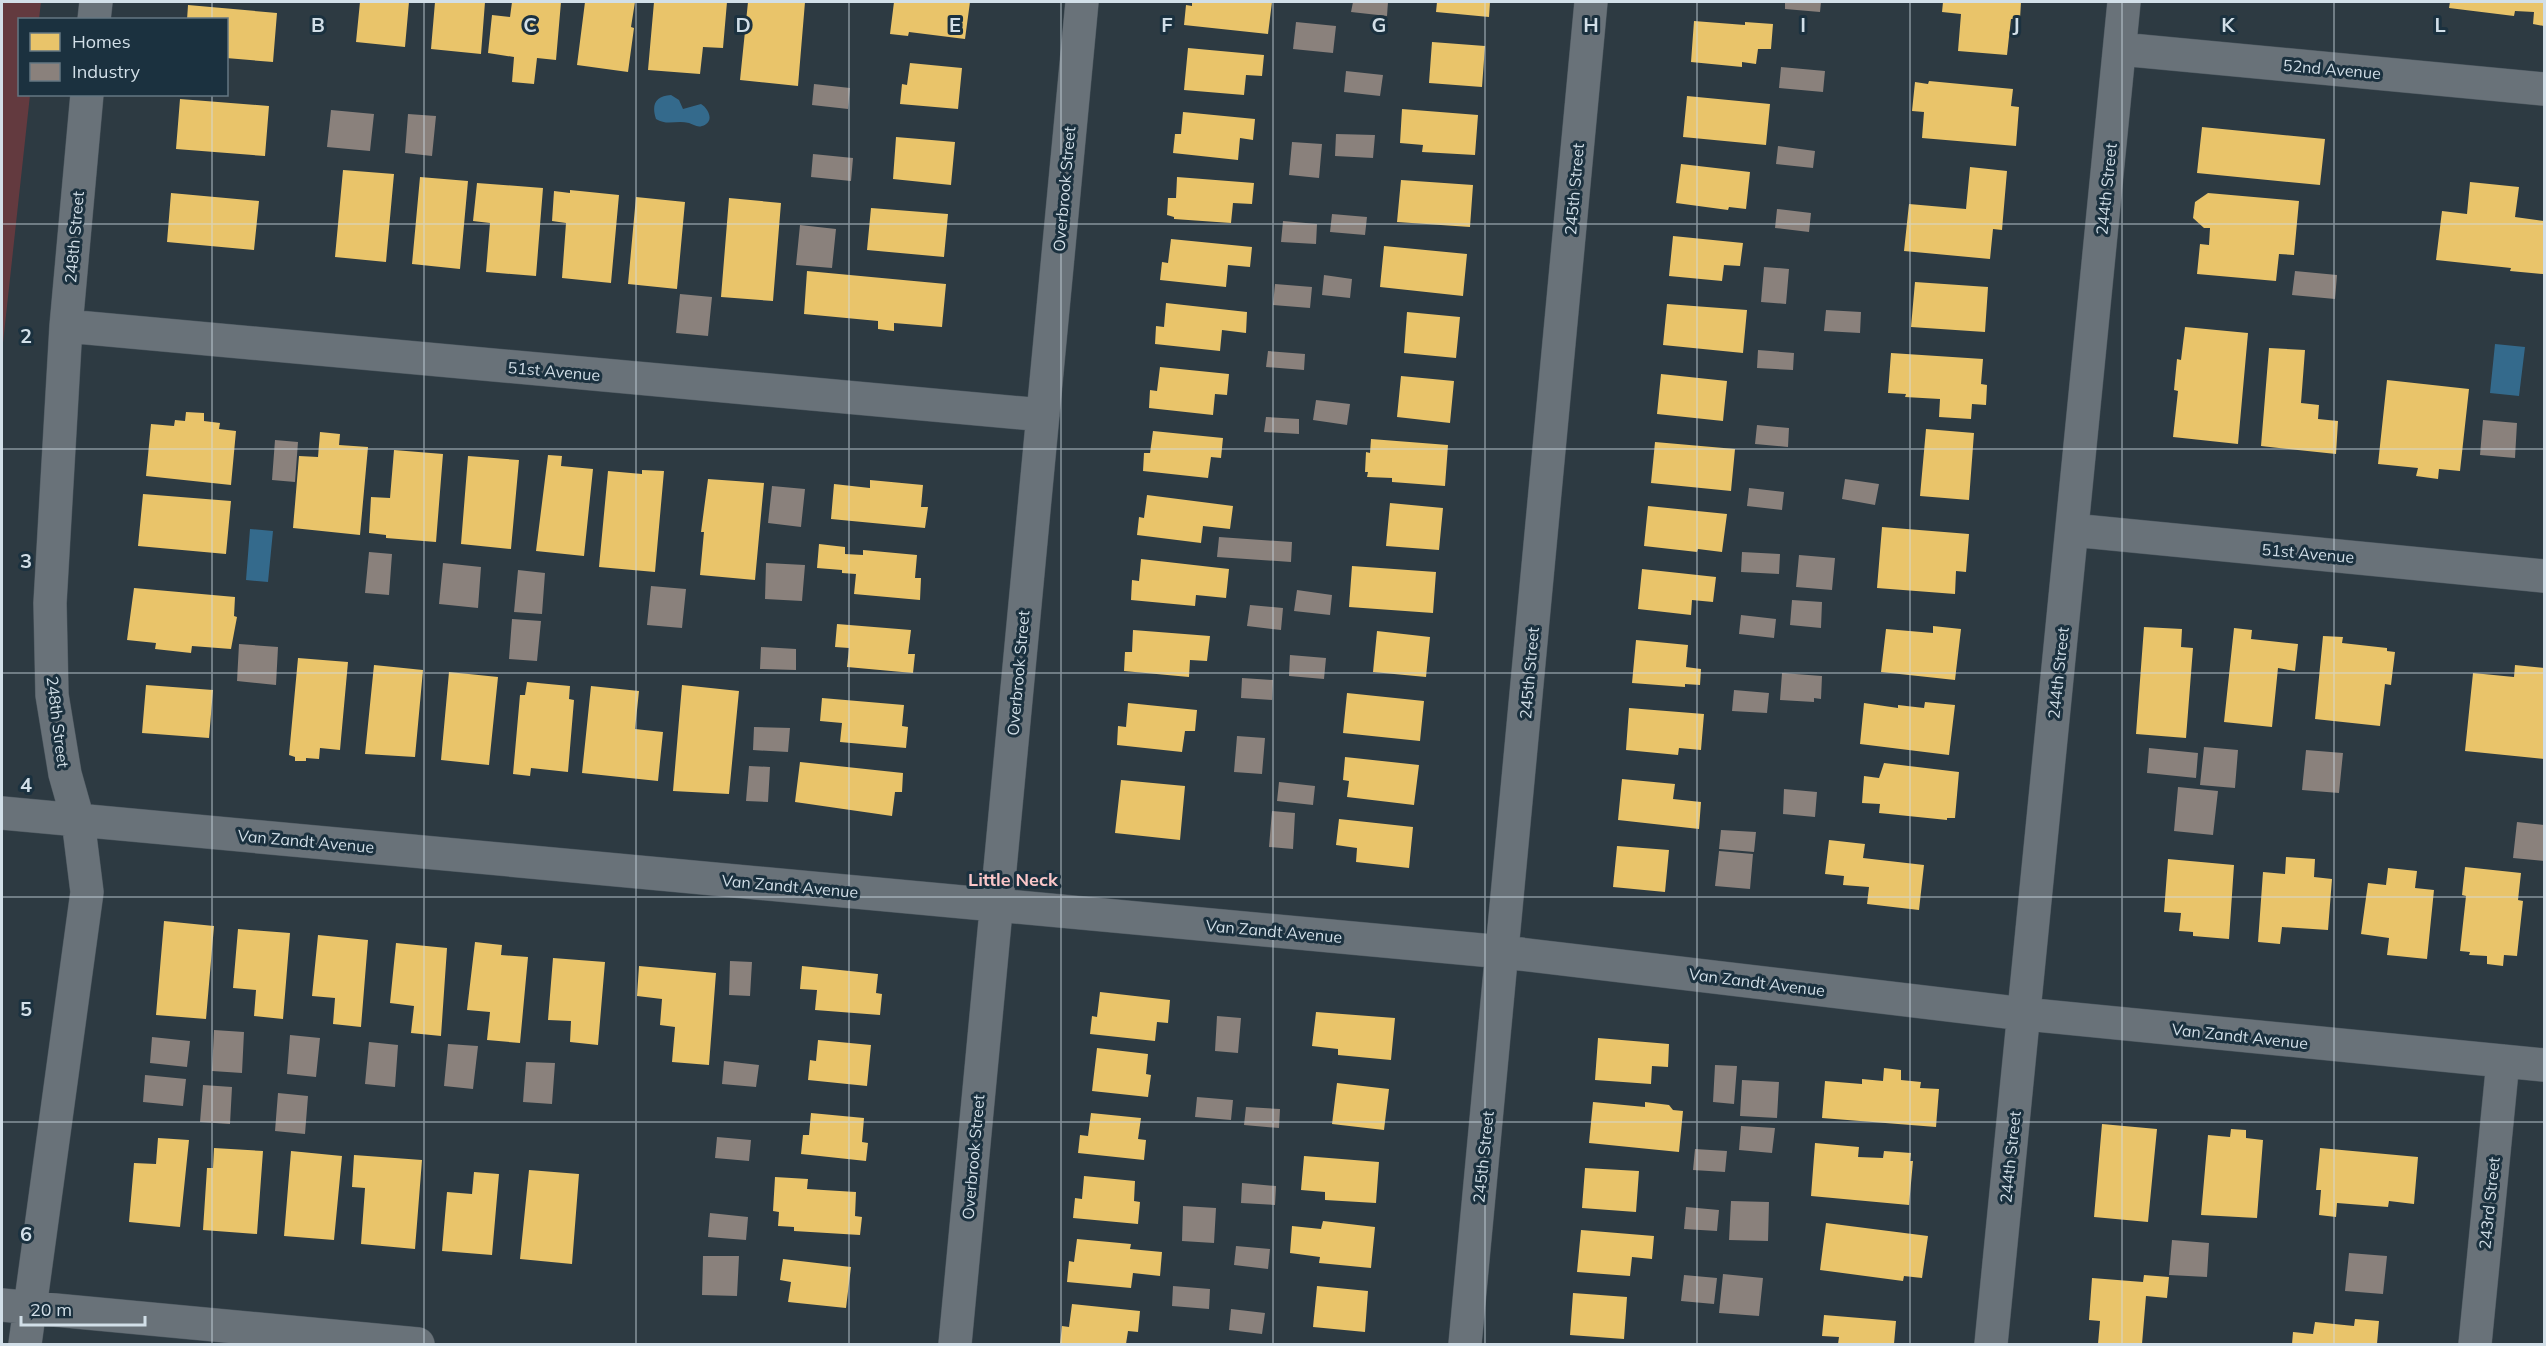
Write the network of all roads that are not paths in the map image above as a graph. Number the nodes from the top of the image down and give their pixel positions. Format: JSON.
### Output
{"nodes":[{"id":1,"x":96,"y":2,"type":"edge"},
{"id":2,"x":1082,"y":2,"type":"edge"},
{"id":3,"x":1591,"y":2,"type":"edge"},
{"id":4,"x":2124,"y":2,"type":"edge"},
{"id":5,"x":94,"y":18,"type":"edge"},
{"id":6,"x":2120,"y":49,"type":"junction"},
{"id":7,"x":2544,"y":89,"type":"edge"},
{"id":8,"x":87,"y":96,"type":"edge"},
{"id":9,"x":66,"y":326,"type":"junction"},
{"id":10,"x":1043,"y":415,"type":"junction"},
{"id":11,"x":2072,"y":530,"type":"junction"},
{"id":12,"x":2544,"y":576,"type":"edge"},
{"id":13,"x":2,"y":813,"type":"edge"},
{"id":14,"x":78,"y":820,"type":"junction"},
{"id":15,"x":996,"y":905,"type":"junction"},
{"id":16,"x":1503,"y":952,"type":"junction"},
{"id":17,"x":2024,"y":1014,"type":"junction"},
{"id":18,"x":2503,"y":1061,"type":"junction"},
{"id":19,"x":2544,"y":1065,"type":"edge"},
{"id":20,"x":15,"y":1306,"type":"edge"},
{"id":21,"x":25,"y":1344,"type":"edge"},
{"id":22,"x":418,"y":1344,"type":"edge"},
{"id":23,"x":955,"y":1344,"type":"edge"},
{"id":24,"x":1465,"y":1344,"type":"edge"},
{"id":25,"x":1991,"y":1344,"type":"edge"},
{"id":26,"x":2475,"y":1344,"type":"edge"}],
"edges":[{"from":1,"to":5,"type":"street"},
{"from":2,"to":10,"type":"street","name":"Overbrook Street"},
{"from":3,"to":16,"type":"street","name":"245th Street"},
{"from":4,"to":6,"type":"street","name":"244th Street"},
{"from":6,"to":7,"type":"street","name":"52nd Avenue"},
{"from":6,"to":11,"type":"street","name":"244th Street"},
{"from":8,"to":9,"type":"street","name":"248th Street"},
{"from":9,"to":10,"type":"street","name":"51st Avenue"},
{"from":9,"to":14,"type":"street","name":"248th Street"},
{"from":10,"to":15,"type":"street","name":"Overbrook Street"},
{"from":11,"to":12,"type":"street","name":"51st Avenue"},
{"from":11,"to":17,"type":"street","name":"244th Street"},
{"from":13,"to":14,"type":"street","name":"Van Zandt Avenue"},
{"from":14,"to":15,"type":"street","name":"Van Zandt Avenue"},
{"from":14,"to":20,"type":"street","name":"248th Street"},
{"from":15,"to":16,"type":"street","name":"Van Zandt Avenue"},
{"from":15,"to":23,"type":"street","name":"Overbrook Street"},
{"from":16,"to":17,"type":"street","name":"Van Zandt Avenue"},
{"from":16,"to":24,"type":"street","name":"245th Street"},
{"from":17,"to":18,"type":"street","name":"Van Zandt Avenue"},
{"from":17,"to":25,"type":"street","name":"244th Street"},
{"from":18,"to":19,"type":"street","name":"Van Zandt Avenue"},
{"from":18,"to":26,"type":"street","name":"243rd Street"},
{"from":20,"to":21,"type":"street","name":"248th Street"},
{"from":20,"to":22,"type":"street"}]}
